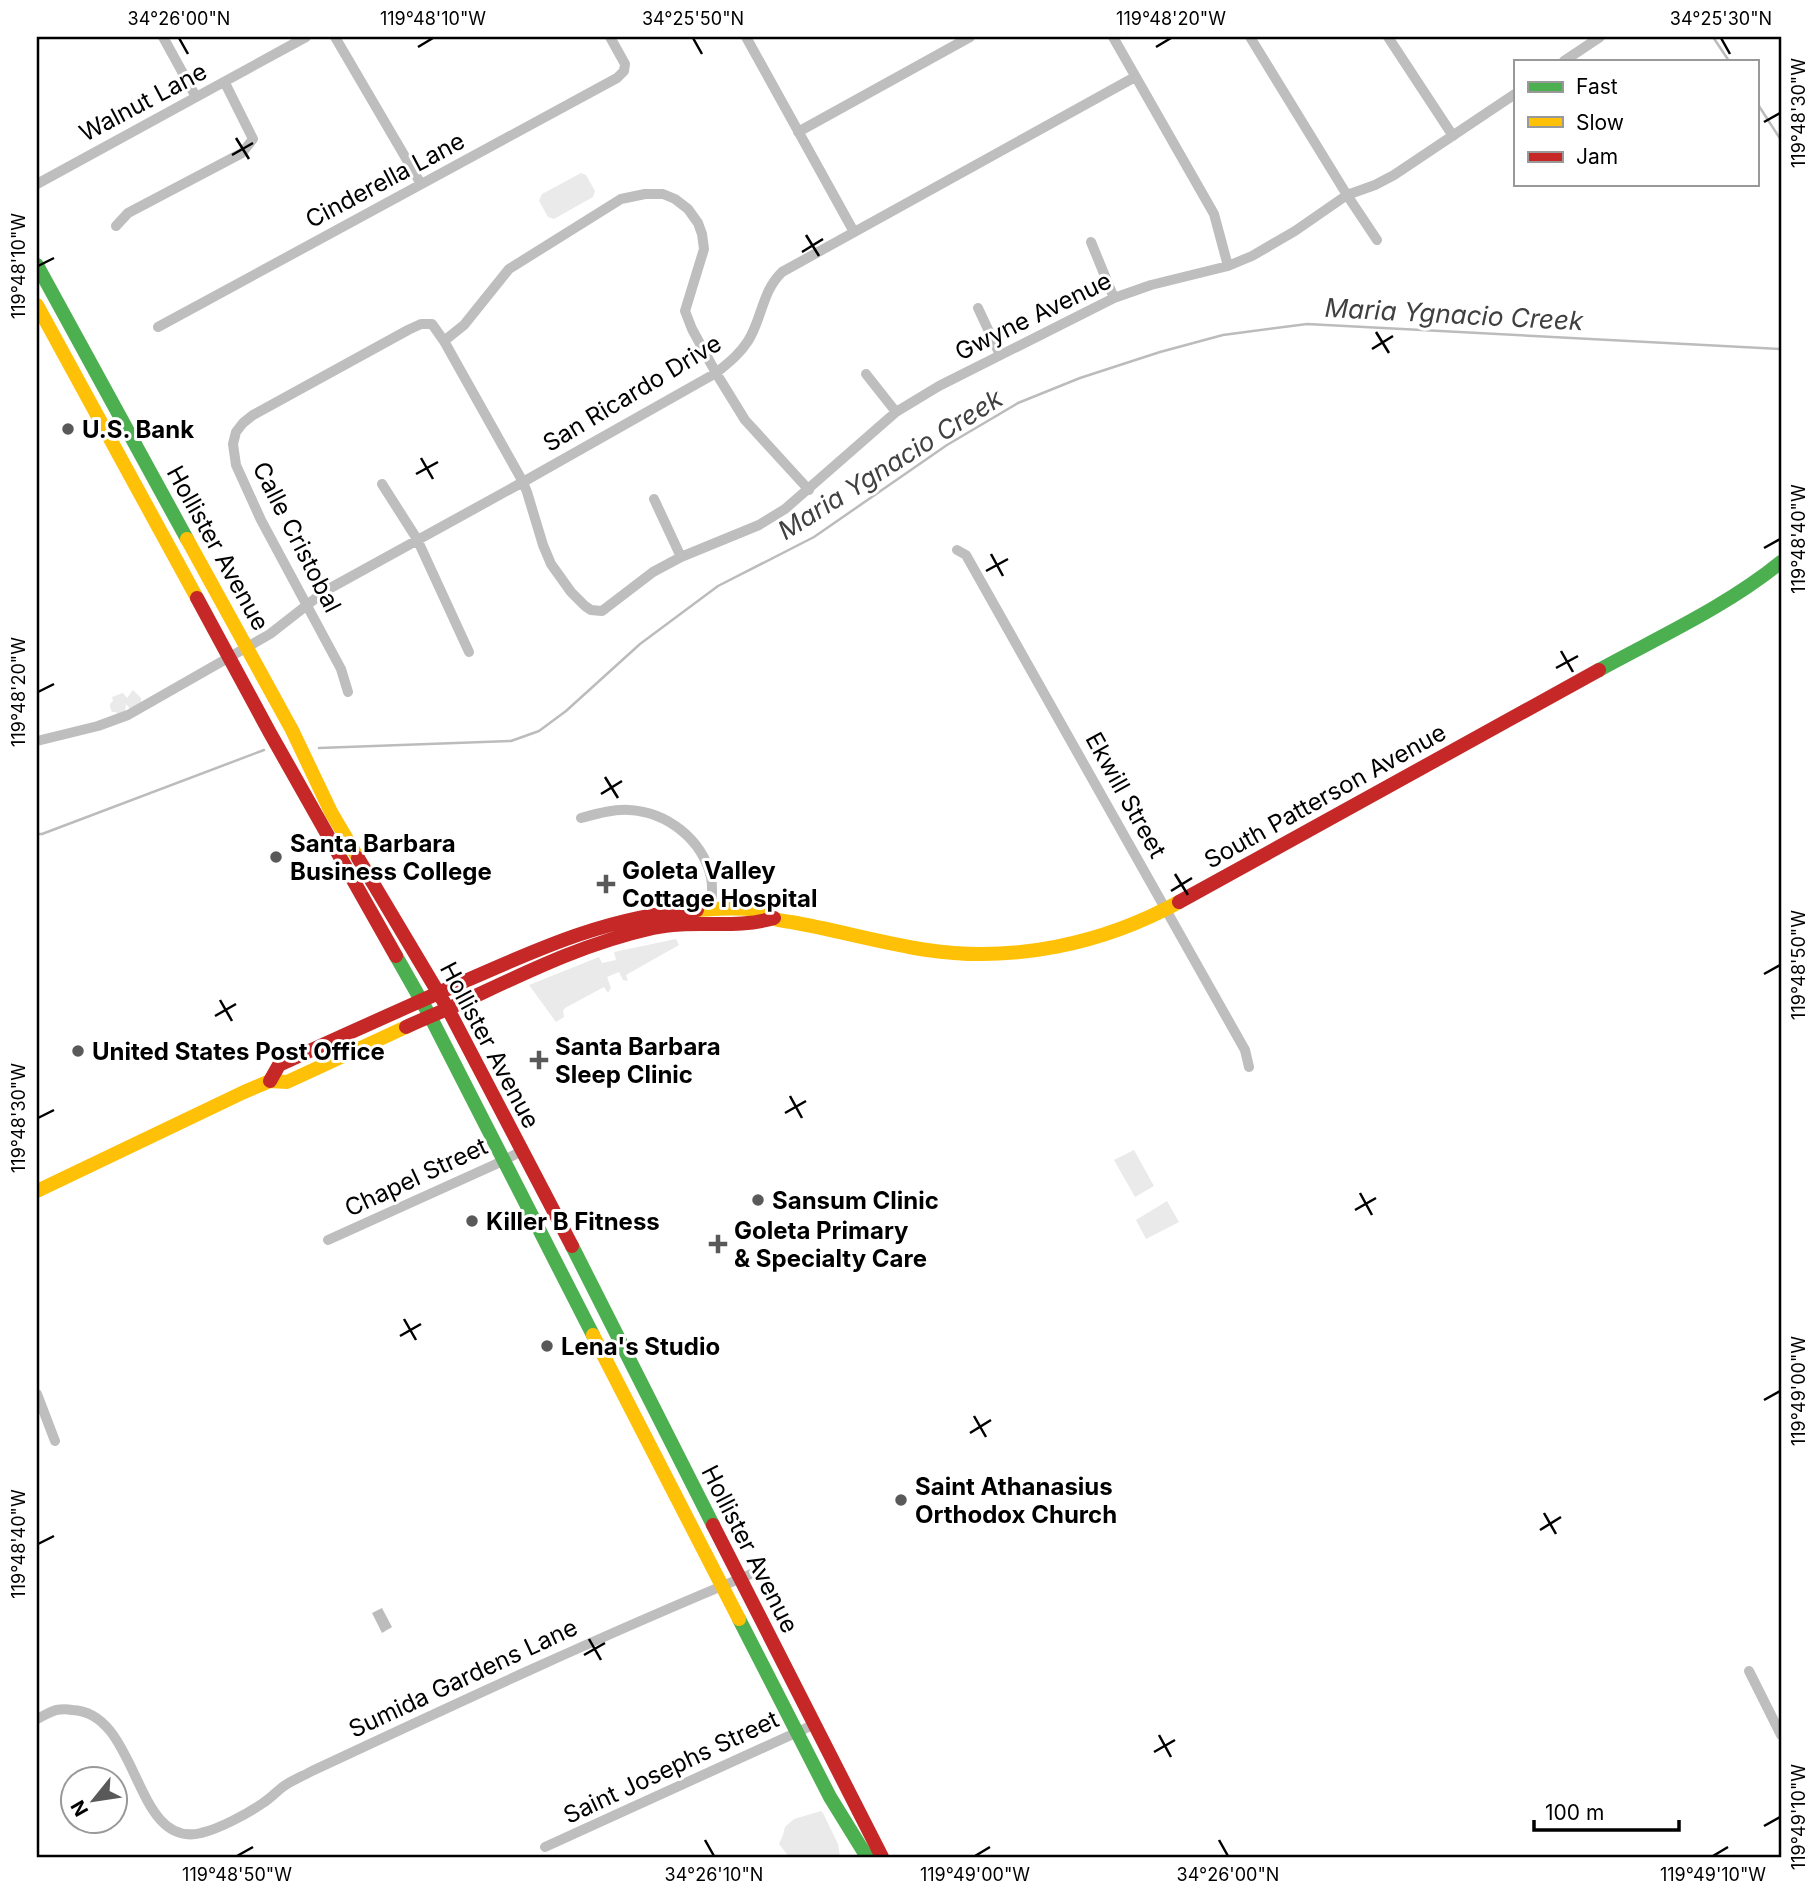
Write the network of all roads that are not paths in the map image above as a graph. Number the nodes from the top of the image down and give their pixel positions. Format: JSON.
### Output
{"nodes":[{"id":1,"x":163,"y":37,"type":"edge"},
{"id":2,"x":335,"y":37,"type":"edge"},
{"id":3,"x":610,"y":37,"type":"edge"},
{"id":4,"x":746,"y":37,"type":"edge"},
{"id":5,"x":970,"y":37,"type":"edge"},
{"id":6,"x":1113,"y":37,"type":"edge"},
{"id":7,"x":1250,"y":37,"type":"edge"},
{"id":8,"x":1388,"y":37,"type":"edge"},
{"id":9,"x":1600,"y":37,"type":"edge"},
{"id":10,"x":303,"y":38,"type":"edge"},
{"id":11,"x":1566,"y":60,"type":"edge"},
{"id":12,"x":1135,"y":76,"type":"junction"},
{"id":13,"x":225,"y":83,"type":"junction"},
{"id":14,"x":1514,"y":95,"type":"edge"},
{"id":15,"x":196,"y":97,"type":"junction"},
{"id":16,"x":798,"y":132,"type":"junction"},
{"id":17,"x":1453,"y":136,"type":"junction"},
{"id":18,"x":37,"y":184,"type":"edge"},
{"id":19,"x":421,"y":184,"type":"junction"},
{"id":20,"x":1347,"y":195,"type":"junction"},
{"id":21,"x":116,"y":226,"type":"dead end"},
{"id":22,"x":854,"y":232,"type":"junction"},
{"id":23,"x":1377,"y":240,"type":"dead end"},
{"id":24,"x":1091,"y":242,"type":"dead end"},
{"id":25,"x":37,"y":265,"type":"edge"},
{"id":26,"x":1228,"y":266,"type":"junction"},
{"id":27,"x":1114,"y":298,"type":"junction"},
{"id":28,"x":37,"y":305,"type":"edge"},
{"id":29,"x":978,"y":308,"type":"dead end"},
{"id":30,"x":158,"y":327,"type":"dead end"},
{"id":31,"x":444,"y":341,"type":"junction"},
{"id":32,"x":1000,"y":355,"type":"junction"},
{"id":33,"x":716,"y":373,"type":"junction"},
{"id":34,"x":866,"y":373,"type":"dead end"},
{"id":35,"x":896,"y":412,"type":"junction"},
{"id":36,"x":220,"y":441,"type":"dead end"},
{"id":37,"x":233,"y":444,"type":"junction"},
{"id":38,"x":523,"y":482,"type":"junction"},
{"id":39,"x":382,"y":484,"type":"dead end"},
{"id":40,"x":809,"y":490,"type":"junction"},
{"id":41,"x":654,"y":499,"type":"dead end"},
{"id":42,"x":417,"y":539,"type":"junction"},
{"id":43,"x":957,"y":550,"type":"dead end"},
{"id":44,"x":681,"y":557,"type":"junction"},
{"id":45,"x":1781,"y":562,"type":"edge"},
{"id":46,"x":307,"y":605,"type":"junction"},
{"id":47,"x":247,"y":648,"type":"junction"},
{"id":48,"x":469,"y":652,"type":"dead end"},
{"id":49,"x":229,"y":658,"type":"junction"},
{"id":50,"x":348,"y":692,"type":"dead end"},
{"id":51,"x":37,"y":741,"type":"edge"},
{"id":52,"x":581,"y":818,"type":"dead end"},
{"id":53,"x":711,"y":909,"type":"junction"},
{"id":54,"x":1166,"y":909,"type":"junction"},
{"id":55,"x":774,"y":918,"type":"junction"},
{"id":56,"x":439,"y":993,"type":"junction"},
{"id":57,"x":422,"y":1000,"type":"junction"},
{"id":58,"x":447,"y":1009,"type":"junction"},
{"id":59,"x":430,"y":1016,"type":"junction"},
{"id":60,"x":1249,"y":1067,"type":"dead end"},
{"id":61,"x":270,"y":1081,"type":"junction"},
{"id":62,"x":522,"y":1151,"type":"junction"},
{"id":63,"x":504,"y":1160,"type":"junction"},
{"id":64,"x":37,"y":1191,"type":"edge"},
{"id":65,"x":328,"y":1240,"type":"dead end"},
{"id":66,"x":37,"y":1394,"type":"edge"},
{"id":67,"x":55,"y":1441,"type":"dead end"},
{"id":68,"x":745,"y":1576,"type":"junction"},
{"id":69,"x":721,"y":1585,"type":"junction"},
{"id":70,"x":1749,"y":1671,"type":"dead end"},
{"id":71,"x":37,"y":1719,"type":"edge"},
{"id":72,"x":814,"y":1724,"type":"junction"},
{"id":73,"x":797,"y":1732,"type":"junction"},
{"id":74,"x":1781,"y":1735,"type":"edge"},
{"id":75,"x":545,"y":1847,"type":"dead end"},
{"id":76,"x":867,"y":1857,"type":"edge"},
{"id":77,"x":882,"y":1857,"type":"edge"}],
"edges":[{"from":1,"to":15,"type":"street"},
{"from":2,"to":19,"type":"street"},
{"from":3,"to":19,"type":"street","name":"Cinderella Lane"},
{"from":4,"to":16,"type":"street"},
{"from":5,"to":16,"type":"street"},
{"from":6,"to":12,"type":"street"},
{"from":7,"to":20,"type":"street"},
{"from":8,"to":17,"type":"street"},
{"from":9,"to":11,"type":"street"},
{"from":10,"to":13,"type":"street","name":"Walnut Lane"},
{"from":12,"to":22,"type":"street","name":"San Ricardo Drive"},
{"from":12,"to":26,"type":"street"},
{"from":13,"to":15,"type":"street","name":"Walnut Lane"},
{"from":13,"to":21,"type":"street"},
{"from":14,"to":17,"type":"street","name":"Gwyne Avenue"},
{"from":15,"to":18,"type":"street","name":"Walnut Lane"},
{"from":16,"to":22,"type":"street"},
{"from":17,"to":20,"type":"street","name":"Gwyne Avenue"},
{"from":19,"to":30,"type":"street","name":"Cinderella Lane"},
{"from":20,"to":23,"type":"street"},
{"from":20,"to":26,"type":"street","name":"Gwyne Avenue"},
{"from":22,"to":33,"type":"street","name":"San Ricardo Drive"},
{"from":24,"to":27,"type":"street"},
{"from":25,"to":47,"type":"main road","name":"Hollister Avenue"},
{"from":26,"to":27,"type":"street","name":"Gwyne Avenue"},
{"from":27,"to":32,"type":"street","name":"Gwyne Avenue"},
{"from":28,"to":49,"type":"main road","name":"Hollister Avenue"},
{"from":29,"to":32,"type":"street"},
{"from":31,"to":33,"type":"street"},
{"from":31,"to":37,"type":"street","name":"Calle Cristobal"},
{"from":31,"to":38,"type":"street"},
{"from":32,"to":35,"type":"street","name":"Gwyne Avenue"},
{"from":33,"to":38,"type":"street","name":"San Ricardo Drive"},
{"from":33,"to":40,"type":"street"},
{"from":34,"to":35,"type":"street"},
{"from":35,"to":40,"type":"street","name":"Gwyne Avenue"},
{"from":36,"to":37,"type":"street"},
{"from":37,"to":46,"type":"street","name":"Calle Cristobal"},
{"from":38,"to":42,"type":"street","name":"San Ricardo Drive"},
{"from":38,"to":44,"type":"street","name":"Gwyne Avenue"},
{"from":39,"to":42,"type":"street"},
{"from":40,"to":44,"type":"street","name":"Gwyne Avenue"},
{"from":41,"to":44,"type":"street"},
{"from":42,"to":46,"type":"street","name":"San Ricardo Drive"},
{"from":42,"to":48,"type":"street"},
{"from":43,"to":54,"type":"street","name":"Ekwill Street"},
{"from":45,"to":54,"type":"main road","name":"South Patterson Avenue"},
{"from":46,"to":47,"type":"street","name":"San Ricardo Drive"},
{"from":46,"to":50,"type":"street","name":"Calle Cristobal"},
{"from":47,"to":49,"type":"street","name":"San Ricardo Drive"},
{"from":47,"to":56,"type":"main road","name":"Hollister Avenue"},
{"from":49,"to":51,"type":"street","name":"San Ricardo Drive"},
{"from":49,"to":57,"type":"main road","name":"Hollister Avenue"},
{"from":52,"to":53,"type":"street"},
{"from":53,"to":55,"type":"main road","name":"South Patterson Avenue"},
{"from":53,"to":56,"type":"main road","name":"South Patterson Avenue"},
{"from":54,"to":55,"type":"main road","name":"South Patterson Avenue"},
{"from":54,"to":60,"type":"street","name":"Ekwill Street"},
{"from":55,"to":58,"type":"main road","name":"South Patterson Avenue"},
{"from":56,"to":57,"type":"main road","name":"South Patterson Avenue"},
{"from":56,"to":58,"type":"main road","name":"Hollister Avenue"},
{"from":57,"to":59,"type":"main road","name":"Hollister Avenue"},
{"from":57,"to":61,"type":"main road","name":"South Patterson Avenue"},
{"from":58,"to":59,"type":"main road","name":"South Patterson Avenue"},
{"from":58,"to":62,"type":"main road","name":"Hollister Avenue"},
{"from":59,"to":61,"type":"main road","name":"South Patterson Avenue"},
{"from":59,"to":63,"type":"main road","name":"Hollister Avenue"},
{"from":61,"to":64,"type":"main road","name":"South Patterson Avenue"},
{"from":62,"to":63,"type":"street","name":"Chapel Street"},
{"from":62,"to":68,"type":"main road","name":"Hollister Avenue"},
{"from":63,"to":65,"type":"street","name":"Chapel Street"},
{"from":63,"to":69,"type":"main road","name":"Hollister Avenue"},
{"from":66,"to":67,"type":"street"},
{"from":68,"to":69,"type":"street","name":"Sumida Gardens Lane"},
{"from":68,"to":72,"type":"main road","name":"Hollister Avenue"},
{"from":69,"to":71,"type":"street","name":"Sumida Gardens Lane"},
{"from":69,"to":73,"type":"main road","name":"Hollister Avenue"},
{"from":70,"to":74,"type":"street"},
{"from":72,"to":73,"type":"street","name":"Saint Josephs Street"},
{"from":72,"to":77,"type":"main road","name":"Hollister Avenue"},
{"from":73,"to":75,"type":"street","name":"Saint Josephs Street"},
{"from":73,"to":76,"type":"main road","name":"Hollister Avenue"}]}
